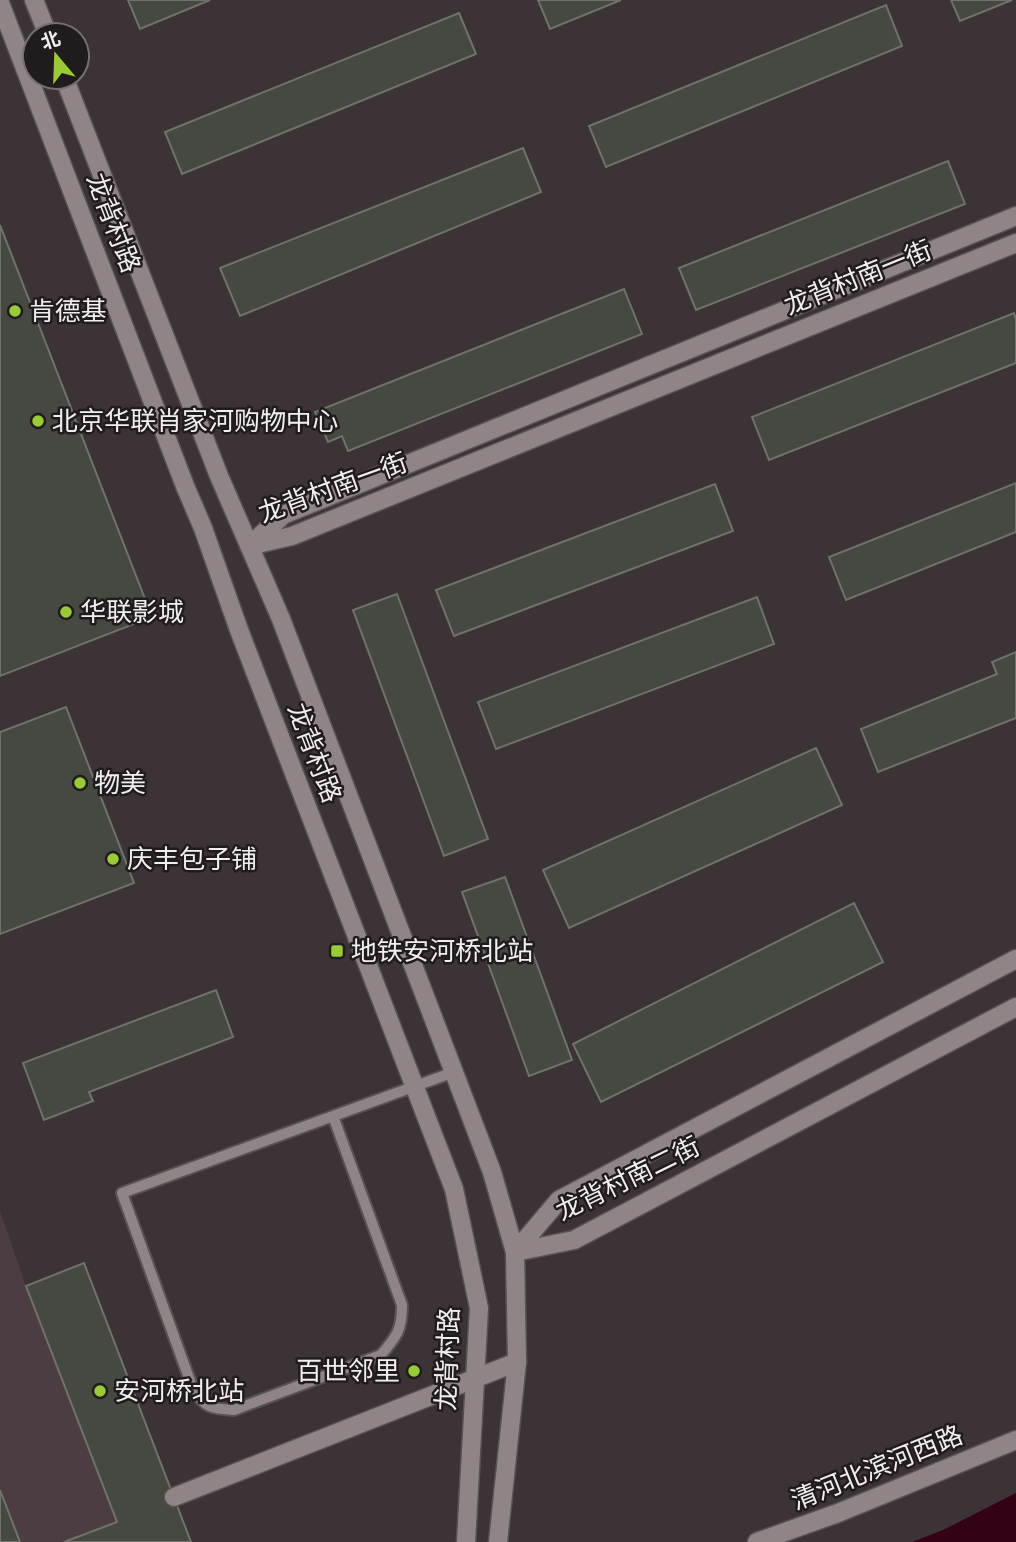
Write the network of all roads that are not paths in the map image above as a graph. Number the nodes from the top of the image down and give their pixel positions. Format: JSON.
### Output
{"nodes":[{"id":1,"x":34,"y":0,"type":"edge"},
{"id":2,"x":0,"y":3,"type":"edge"},
{"id":3,"x":42,"y":21,"type":"edge"},
{"id":4,"x":69,"y":91,"type":"edge"},
{"id":5,"x":1016,"y":216,"type":"edge"},
{"id":6,"x":1016,"y":243,"type":"edge"},
{"id":7,"x":249,"y":546,"type":"junction"},
{"id":8,"x":1016,"y":960,"type":"edge"},
{"id":9,"x":1016,"y":1007,"type":"edge"},
{"id":10,"x":454,"y":1072,"type":"junction"},
{"id":11,"x":414,"y":1086,"type":"junction"},
{"id":12,"x":333,"y":1116,"type":"junction"},
{"id":13,"x":515,"y":1252,"type":"junction"},
{"id":14,"x":517,"y":1362,"type":"junction"},
{"id":15,"x":475,"y":1378,"type":"junction"},
{"id":16,"x":1016,"y":1440,"type":"edge"},
{"id":17,"x":174,"y":1497,"type":"dead end"},
{"id":18,"x":466,"y":1542,"type":"edge"},
{"id":19,"x":498,"y":1542,"type":"edge"},
{"id":20,"x":757,"y":1542,"type":"edge"}],
"edges":[{"from":1,"to":3,"type":"street"},
{"from":2,"to":11,"type":"street","name":"龙背村路"},
{"from":4,"to":7,"type":"street","name":"龙背村路"},
{"from":5,"to":7,"type":"street","name":"龙背村南一街"},
{"from":6,"to":7,"type":"street","name":"龙背村南一街"},
{"from":7,"to":10,"type":"street","name":"龙背村路"},
{"from":8,"to":13,"type":"street","name":"龙背村南二街"},
{"from":9,"to":13,"type":"street","name":"龙背村南二街"},
{"from":10,"to":11,"type":"lane"},
{"from":10,"to":13,"type":"street","name":"龙背村路"},
{"from":11,"to":12,"type":"lane"},
{"from":11,"to":15,"type":"street","name":"龙背村路"},
{"from":12,"to":12,"type":"lane"},
{"from":13,"to":14,"type":"street","name":"龙背村路"},
{"from":14,"to":15,"type":"street"},
{"from":14,"to":19,"type":"street","name":"龙背村路"},
{"from":15,"to":17,"type":"street"},
{"from":15,"to":18,"type":"street","name":"龙背村路"},
{"from":16,"to":20,"type":"street","name":"清河北滨河西路"}]}
